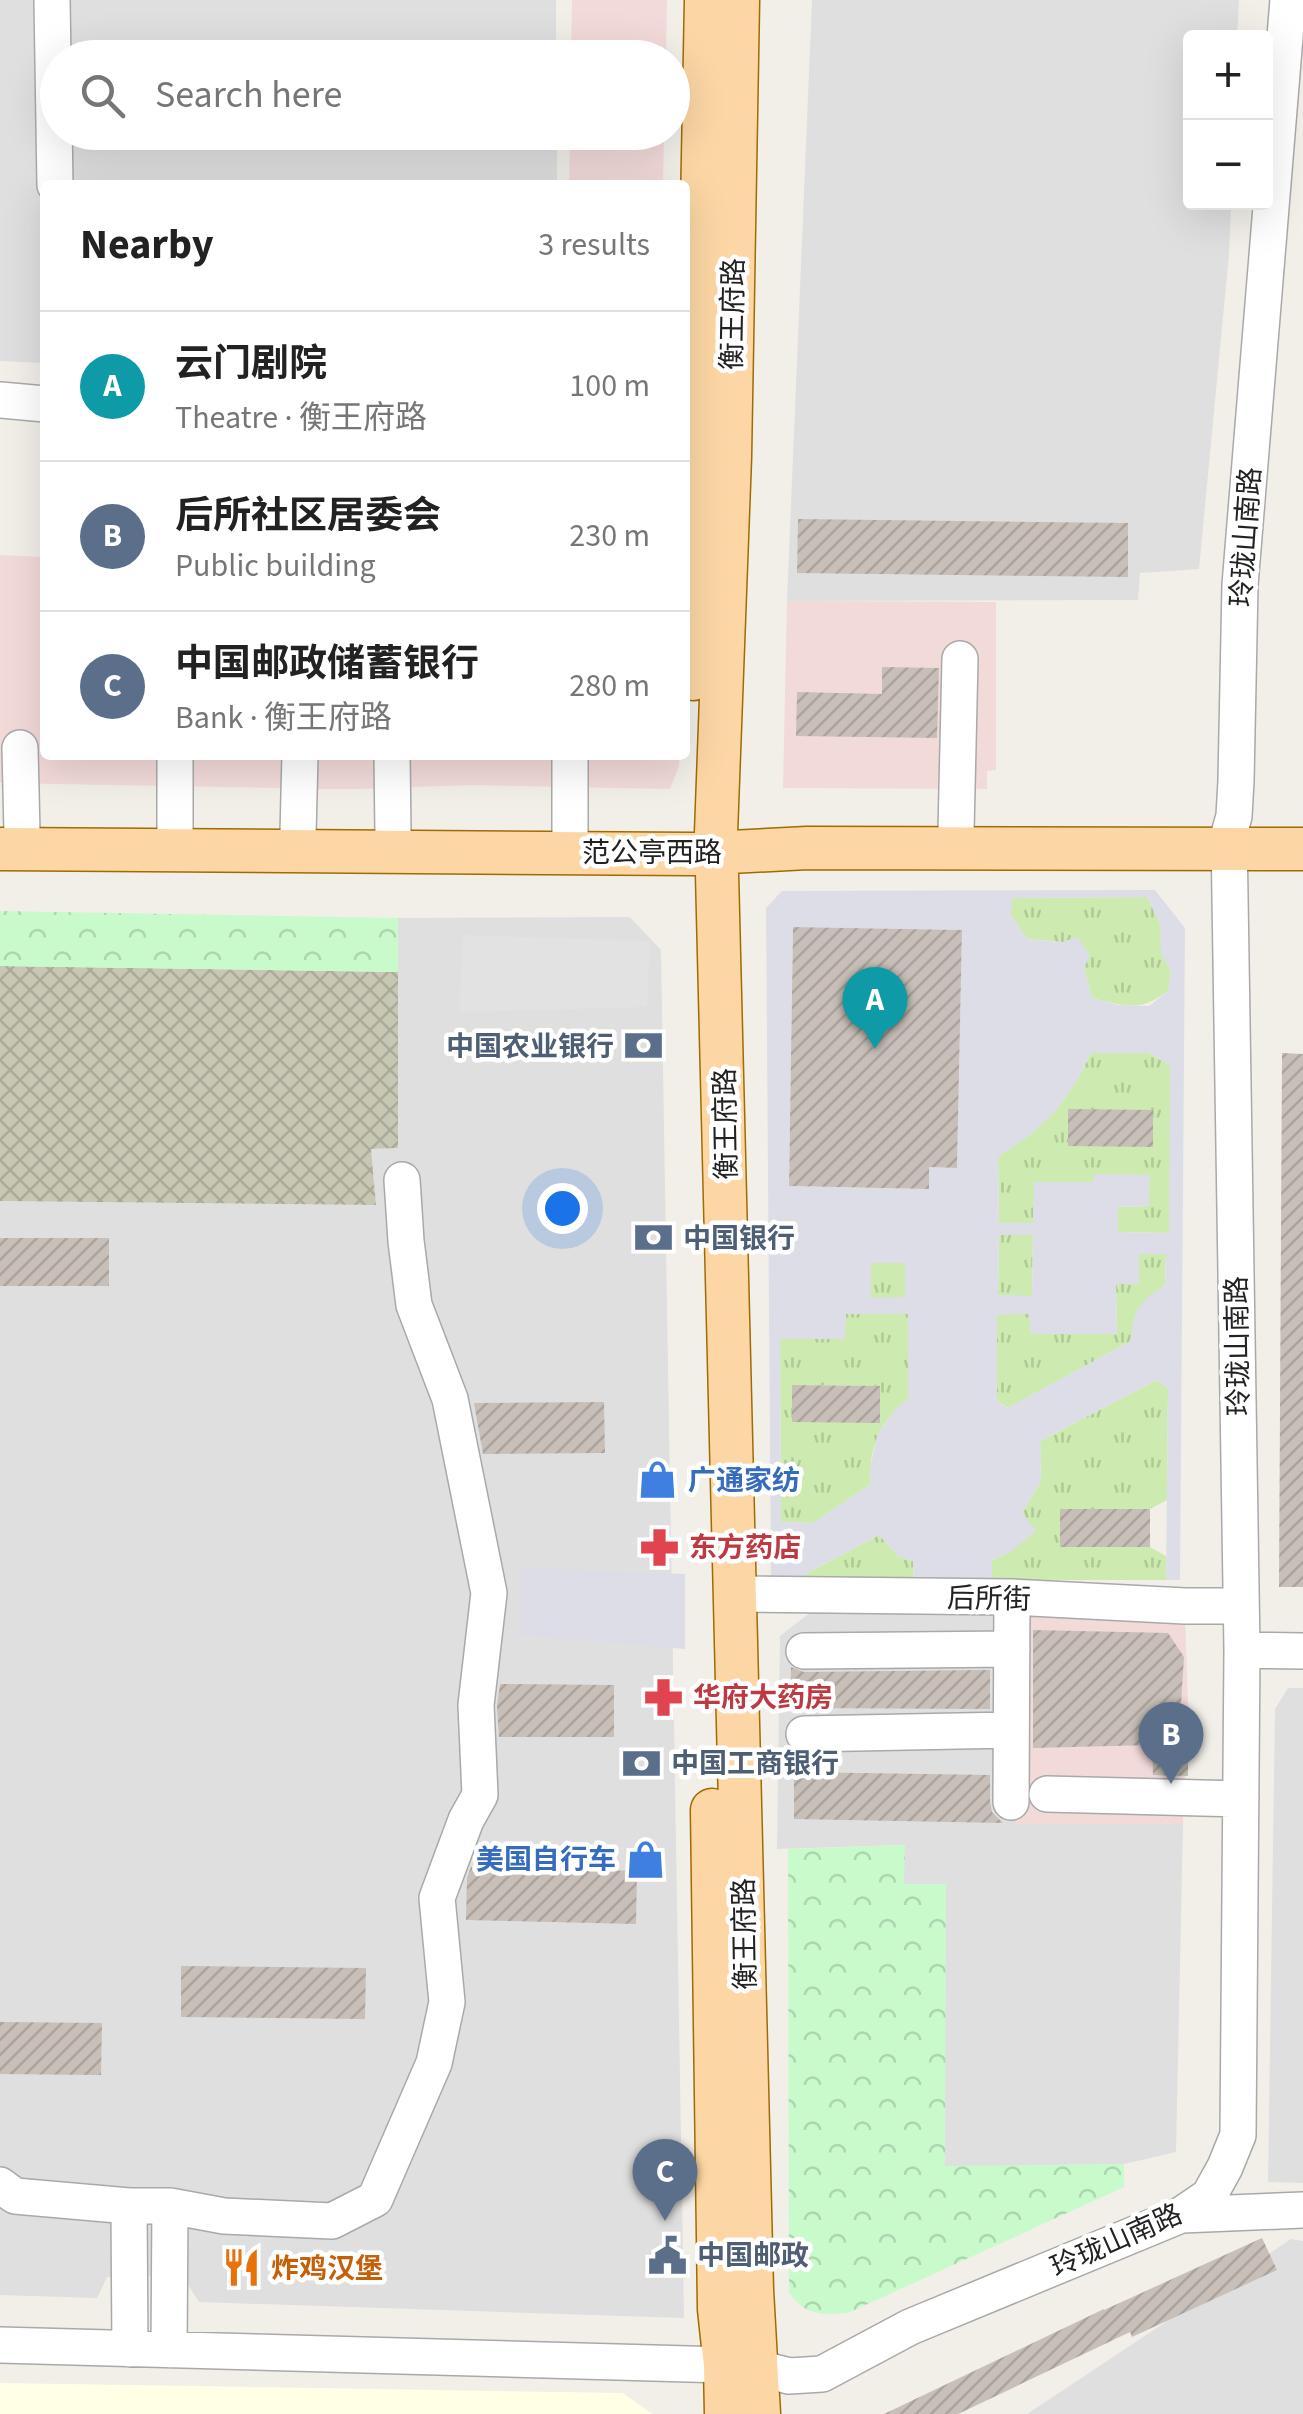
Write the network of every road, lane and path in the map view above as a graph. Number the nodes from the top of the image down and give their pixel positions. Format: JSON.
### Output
{"nodes":[{"id":1,"x":52,"y":0,"type":"edge"},
{"id":2,"x":706,"y":0,"type":"edge"},
{"id":3,"x":738,"y":0,"type":"edge"},
{"id":4,"x":1288,"y":0,"type":"edge"},
{"id":5,"x":53,"y":40,"type":"edge"},
{"id":6,"x":55,"y":150,"type":"edge"},
{"id":7,"x":56,"y":180,"type":"edge"},
{"id":8,"x":0,"y":400,"type":"edge"},
{"id":9,"x":40,"y":404,"type":"edge"},
{"id":10,"x":690,"y":456,"type":"edge"},
{"id":11,"x":960,"y":659,"type":"dead end"},
{"id":12,"x":20,"y":748,"type":"dead end"},
{"id":13,"x":175,"y":760,"type":"edge"},
{"id":14,"x":300,"y":760,"type":"edge"},
{"id":15,"x":392,"y":760,"type":"edge"},
{"id":16,"x":570,"y":760,"type":"edge"},
{"id":17,"x":956,"y":831,"type":"junction"},
{"id":18,"x":1303,"y":833,"type":"edge"},
{"id":19,"x":175,"y":834,"type":"junction"},
{"id":20,"x":298,"y":834,"type":"junction"},
{"id":21,"x":393,"y":834,"type":"junction"},
{"id":22,"x":570,"y":834,"type":"junction"},
{"id":23,"x":7,"y":838,"type":"edge"},
{"id":24,"x":1230,"y":841,"type":"junction"},
{"id":25,"x":705,"y":843,"type":"junction"},
{"id":26,"x":1303,"y":849,"type":"edge"},
{"id":27,"x":402,"y":1180,"type":"dead end"},
{"id":28,"x":737,"y":1594,"type":"junction"},
{"id":29,"x":1012,"y":1597,"type":"junction"},
{"id":30,"x":1241,"y":1606,"type":"junction"},
{"id":31,"x":1012,"y":1649,"type":"junction"},
{"id":32,"x":804,"y":1650,"type":"dead end"},
{"id":33,"x":1242,"y":1650,"type":"junction"},
{"id":34,"x":1303,"y":1651,"type":"edge"},
{"id":35,"x":1011,"y":1730,"type":"junction"},
{"id":36,"x":804,"y":1734,"type":"dead end"},
{"id":37,"x":1047,"y":1794,"type":"dead end"},
{"id":38,"x":1240,"y":1798,"type":"junction"},
{"id":39,"x":1011,"y":1802,"type":"dead end"},
{"id":40,"x":0,"y":2185,"type":"edge"},
{"id":41,"x":129,"y":2206,"type":"junction"},
{"id":42,"x":170,"y":2206,"type":"junction"},
{"id":43,"x":1303,"y":2210,"type":"edge"},
{"id":44,"x":1181,"y":2215,"type":"junction"},
{"id":45,"x":0,"y":2345,"type":"edge"},
{"id":46,"x":130,"y":2349,"type":"junction"},
{"id":47,"x":169,"y":2350,"type":"junction"},
{"id":48,"x":741,"y":2367,"type":"junction"},
{"id":49,"x":726,"y":2414,"type":"edge"},
{"id":50,"x":758,"y":2414,"type":"edge"}],
"edges":[{"from":1,"to":5,"type":"street"},
{"from":2,"to":10,"type":"main road","name":"衡王府路"},
{"from":3,"to":25,"type":"main road","name":"衡王府路"},
{"from":4,"to":24,"type":"street","name":"玲珑山南路"},
{"from":6,"to":7,"type":"street"},
{"from":8,"to":9,"type":"street"},
{"from":10,"to":25,"type":"main road","name":"衡王府路"},
{"from":11,"to":17,"type":"street"},
{"from":12,"to":23,"type":"street"},
{"from":13,"to":19,"type":"street"},
{"from":14,"to":20,"type":"street"},
{"from":15,"to":21,"type":"street"},
{"from":16,"to":22,"type":"street"},
{"from":17,"to":24,"type":"main road","name":"范公亭西路"},
{"from":17,"to":25,"type":"main road","name":"范公亭西路"},
{"from":18,"to":24,"type":"main road","name":"范公亭西路"},
{"from":19,"to":20,"type":"main road","name":"范公亭西路"},
{"from":19,"to":23,"type":"main road","name":"范公亭西路"},
{"from":20,"to":21,"type":"main road","name":"范公亭西路"},
{"from":21,"to":22,"type":"main road","name":"范公亭西路"},
{"from":22,"to":25,"type":"main road","name":"范公亭西路"},
{"from":23,"to":25,"type":"main road","name":"范公亭西路"},
{"from":24,"to":25,"type":"main road","name":"范公亭西路"},
{"from":24,"to":26,"type":"main road","name":"范公亭西路"},
{"from":24,"to":30,"type":"street","name":"玲珑山南路"},
{"from":25,"to":28,"type":"main road","name":"衡王府路"},
{"from":25,"to":48,"type":"main road","name":"衡王府路"},
{"from":27,"to":42,"type":"street"},
{"from":28,"to":29,"type":"street","name":"后所街"},
{"from":28,"to":48,"type":"main road","name":"衡王府路"},
{"from":29,"to":30,"type":"street","name":"后所街"},
{"from":29,"to":31,"type":"street"},
{"from":30,"to":33,"type":"street","name":"玲珑山南路"},
{"from":31,"to":32,"type":"street"},
{"from":31,"to":35,"type":"street"},
{"from":33,"to":34,"type":"street"},
{"from":33,"to":38,"type":"street","name":"玲珑山南路"},
{"from":35,"to":36,"type":"street"},
{"from":35,"to":39,"type":"street"},
{"from":37,"to":38,"type":"street"},
{"from":38,"to":44,"type":"street","name":"玲珑山南路"},
{"from":40,"to":41,"type":"street"},
{"from":41,"to":42,"type":"street"},
{"from":41,"to":46,"type":"street"},
{"from":42,"to":47,"type":"street"},
{"from":43,"to":44,"type":"street"},
{"from":44,"to":48,"type":"street","name":"玲珑山南路"},
{"from":45,"to":46,"type":"street","name":"玲珑山南路"},
{"from":46,"to":47,"type":"street","name":"玲珑山南路"},
{"from":47,"to":48,"type":"street","name":"玲珑山南路"},
{"from":48,"to":49,"type":"main road"},
{"from":48,"to":50,"type":"main road"}]}
